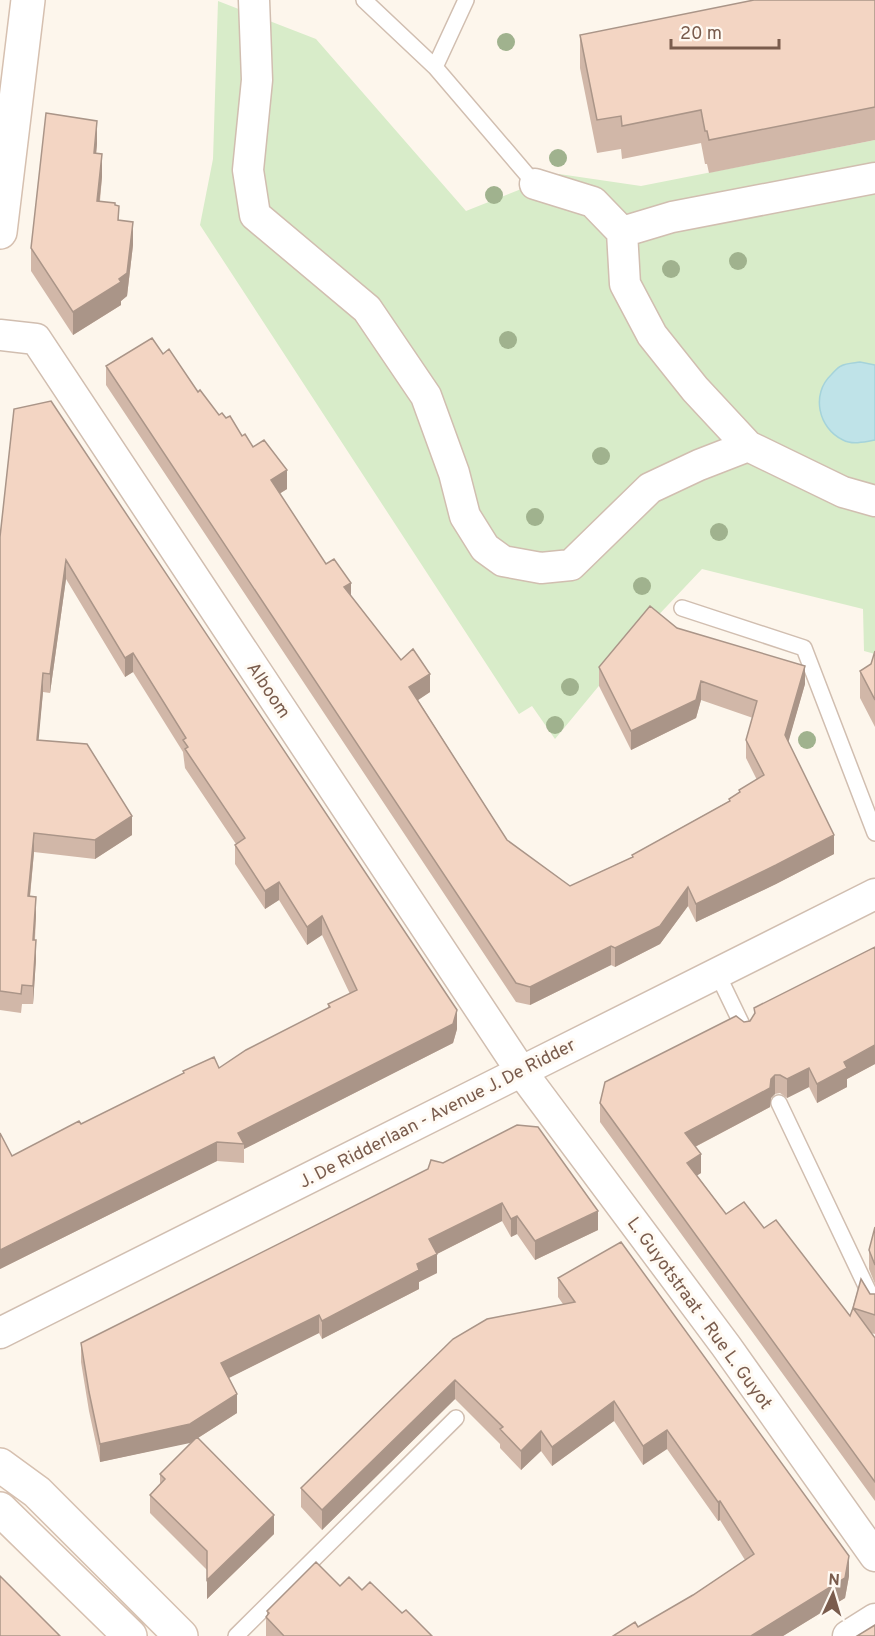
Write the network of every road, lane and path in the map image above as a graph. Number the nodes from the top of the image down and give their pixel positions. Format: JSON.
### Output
{"nodes":[{"id":1,"x":28,"y":0,"type":"edge"},
{"id":2,"x":254,"y":0,"type":"edge"},
{"id":3,"x":364,"y":0,"type":"edge"},
{"id":4,"x":466,"y":0,"type":"edge"},
{"id":5,"x":435,"y":67,"type":"junction"},
{"id":6,"x":875,"y":178,"type":"edge"},
{"id":7,"x":535,"y":184,"type":"joint"},
{"id":8,"x":0,"y":232,"type":"edge"},
{"id":9,"x":622,"y":232,"type":"junction"},
{"id":10,"x":0,"y":335,"type":"edge"},
{"id":11,"x":748,"y":446,"type":"junction"},
{"id":12,"x":875,"y":501,"type":"edge"},
{"id":13,"x":682,"y":608,"type":"dead end"},
{"id":14,"x":875,"y":833,"type":"edge"},
{"id":15,"x":875,"y":894,"type":"edge"},
{"id":16,"x":717,"y":974,"type":"junction"},
{"id":17,"x":745,"y":1031,"type":"edge"},
{"id":18,"x":521,"y":1071,"type":"junction"},
{"id":19,"x":778,"y":1103,"type":"dead end"},
{"id":20,"x":875,"y":1305,"type":"edge"},
{"id":21,"x":0,"y":1333,"type":"edge"},
{"id":22,"x":456,"y":1418,"type":"dead end"},
{"id":23,"x":0,"y":1465,"type":"edge"},
{"id":24,"x":0,"y":1509,"type":"edge"},
{"id":25,"x":875,"y":1556,"type":"edge"},
{"id":26,"x":875,"y":1619,"type":"edge"},
{"id":27,"x":130,"y":1636,"type":"edge"},
{"id":28,"x":181,"y":1636,"type":"edge"},
{"id":29,"x":236,"y":1636,"type":"edge"},
{"id":30,"x":848,"y":1636,"type":"edge"}],
"edges":[{"from":1,"to":8,"type":"street"},
{"from":2,"to":11,"type":"street"},
{"from":3,"to":5,"type":"lane"},
{"from":4,"to":5,"type":"lane"},
{"from":5,"to":7,"type":"lane"},
{"from":6,"to":9,"type":"street"},
{"from":7,"to":9,"type":"street"},
{"from":9,"to":11,"type":"street"},
{"from":10,"to":18,"type":"street","name":"Alboom"},
{"from":11,"to":12,"type":"street"},
{"from":13,"to":14,"type":"lane"},
{"from":15,"to":16,"type":"street","name":"J. De Ridderlaan - Avenue J. De Ridder"},
{"from":16,"to":17,"type":"lane"},
{"from":16,"to":18,"type":"street","name":"J. De Ridderlaan - Avenue J. De Ridder"},
{"from":18,"to":21,"type":"street","name":"J. De Ridderlaan - Avenue J. De Ridder"},
{"from":18,"to":25,"type":"street","name":"L. Guyotstraat - Rue L. Guyot"},
{"from":19,"to":20,"type":"lane"},
{"from":22,"to":29,"type":"lane"},
{"from":23,"to":28,"type":"street"},
{"from":24,"to":27,"type":"street"},
{"from":26,"to":30,"type":"street"}]}
